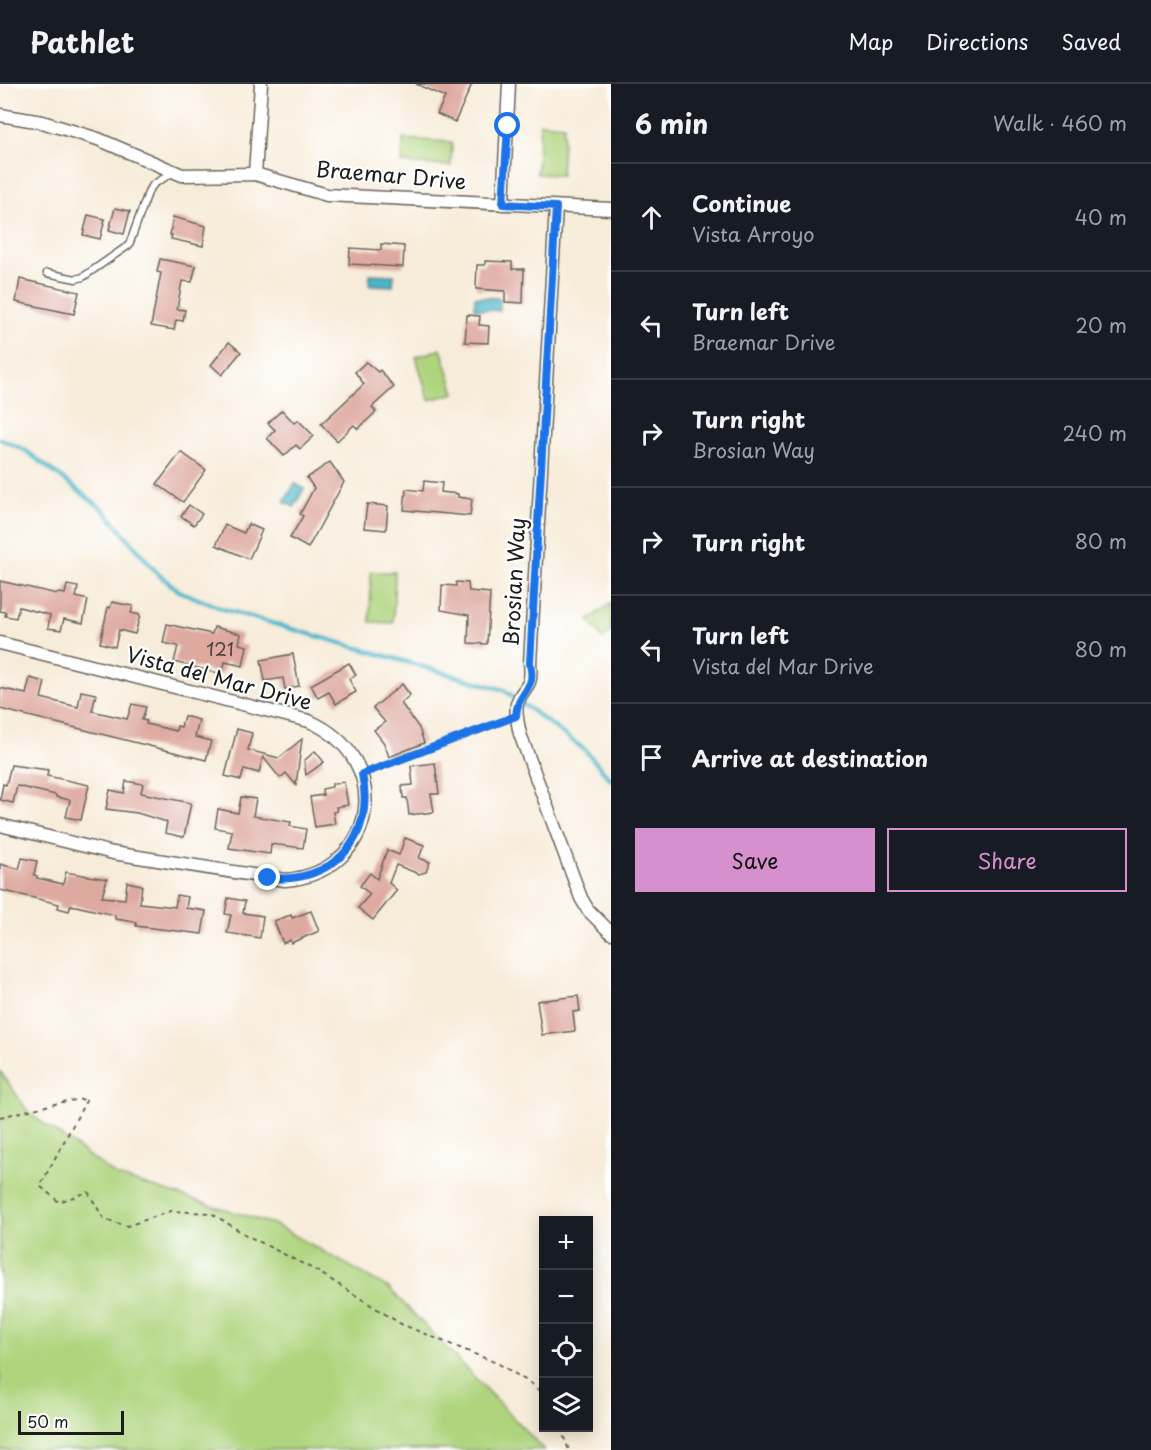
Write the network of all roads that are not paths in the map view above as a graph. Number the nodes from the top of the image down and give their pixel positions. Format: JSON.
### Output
{"nodes":[{"id":1,"x":261,"y":84,"type":"edge"},
{"id":2,"x":509,"y":84,"type":"edge"},
{"id":3,"x":0,"y":115,"type":"edge"},
{"id":4,"x":174,"y":172,"type":"junction"},
{"id":5,"x":255,"y":174,"type":"junction"},
{"id":6,"x":503,"y":204,"type":"junction"},
{"id":7,"x":556,"y":207,"type":"junction"},
{"id":8,"x":611,"y":209,"type":"edge"},
{"id":9,"x":47,"y":273,"type":"dead end"},
{"id":10,"x":0,"y":643,"type":"edge"},
{"id":11,"x":0,"y":825,"type":"edge"},
{"id":12,"x":611,"y":933,"type":"edge"}],
"edges":[{"from":1,"to":5,"type":"street"},
{"from":2,"to":6,"type":"street"},
{"from":3,"to":4,"type":"street","name":"Braemar Drive"},
{"from":4,"to":5,"type":"street","name":"Braemar Drive"},
{"from":4,"to":9,"type":"lane"},
{"from":5,"to":6,"type":"street","name":"Braemar Drive"},
{"from":6,"to":7,"type":"street","name":"Braemar Drive"},
{"from":7,"to":8,"type":"street","name":"Braemar Drive"},
{"from":7,"to":12,"type":"street","name":"Brosian Way"},
{"from":10,"to":11,"type":"street","name":"Vista del Mar Drive"}]}
